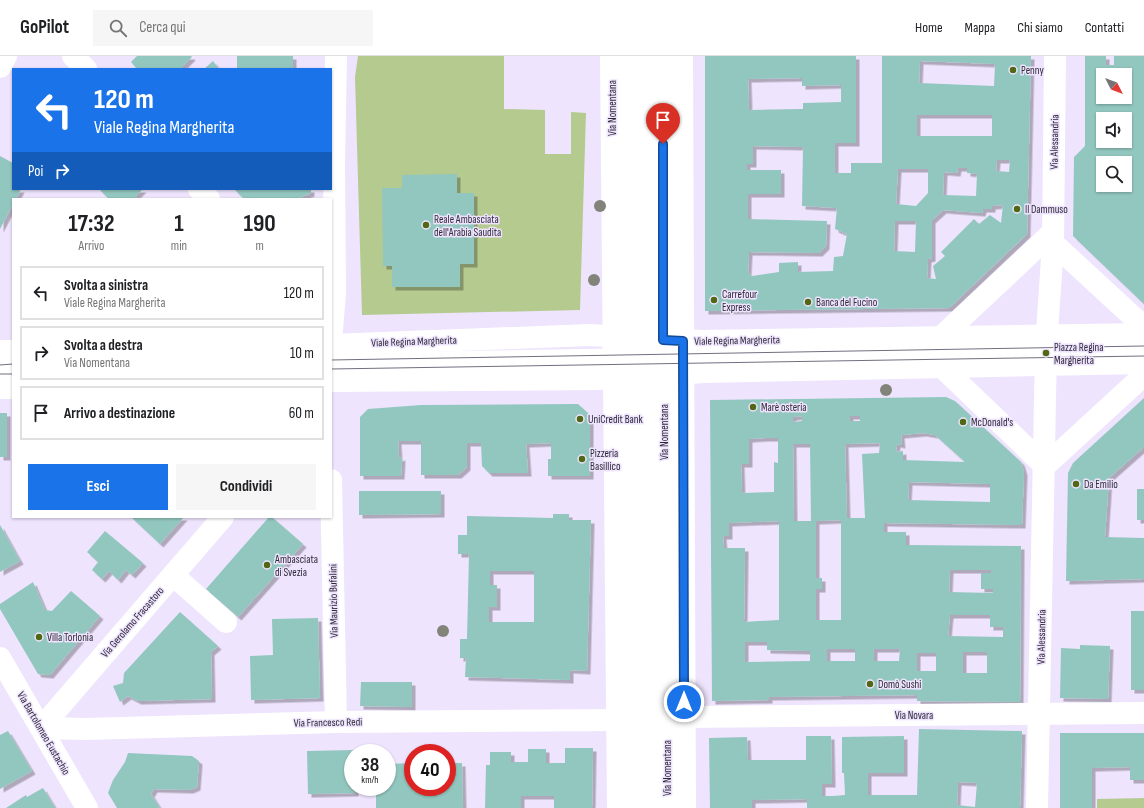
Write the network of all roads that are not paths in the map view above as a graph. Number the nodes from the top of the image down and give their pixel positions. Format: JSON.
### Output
{"nodes":[{"id":1,"x":6,"y":56,"type":"edge"},
{"id":2,"x":74,"y":56,"type":"edge"},
{"id":3,"x":336,"y":56,"type":"edge"},
{"id":4,"x":611,"y":56,"type":"edge"},
{"id":5,"x":629,"y":56,"type":"edge"},
{"id":6,"x":647,"y":56,"type":"edge"},
{"id":7,"x":662,"y":56,"type":"edge"},
{"id":8,"x":682,"y":56,"type":"edge"},
{"id":9,"x":1055,"y":56,"type":"edge"},
{"id":10,"x":0,"y":67,"type":"edge"},
{"id":11,"x":85,"y":68,"type":"edge"},
{"id":12,"x":201,"y":190,"type":"edge"},
{"id":13,"x":208,"y":198,"type":"edge"},
{"id":14,"x":1053,"y":234,"type":"junction"},
{"id":15,"x":1144,"y":327,"type":"edge"},
{"id":16,"x":332,"y":329,"type":"edge"},
{"id":17,"x":1144,"y":334,"type":"edge"},
{"id":18,"x":941,"y":337,"type":"junction"},
{"id":19,"x":332,"y":343,"type":"edge"},
{"id":20,"x":0,"y":351,"type":"edge"},
{"id":21,"x":12,"y":351,"type":"edge"},
{"id":22,"x":1047,"y":351,"type":"junction"},
{"id":23,"x":1144,"y":351,"type":"edge"},
{"id":24,"x":648,"y":357,"type":"junction"},
{"id":25,"x":332,"y":364,"type":"edge"},
{"id":26,"x":1144,"y":364,"type":"edge"},
{"id":27,"x":942,"y":367,"type":"junction"},
{"id":28,"x":0,"y":370,"type":"edge"},
{"id":29,"x":12,"y":370,"type":"edge"},
{"id":30,"x":1144,"y":375,"type":"edge"},
{"id":31,"x":332,"y":381,"type":"edge"},
{"id":32,"x":0,"y":388,"type":"edge"},
{"id":33,"x":12,"y":388,"type":"edge"},
{"id":34,"x":1045,"y":466,"type":"junction"},
{"id":35,"x":222,"y":518,"type":"edge"},
{"id":36,"x":332,"y":518,"type":"edge"},
{"id":37,"x":173,"y":575,"type":"junction"},
{"id":38,"x":226,"y":622,"type":"dead end"},
{"id":39,"x":0,"y":658,"type":"edge"},
{"id":40,"x":1144,"y":713,"type":"edge"},
{"id":41,"x":1039,"y":715,"type":"junction"},
{"id":42,"x":684,"y":717,"type":"junction"},
{"id":43,"x":616,"y":720,"type":"junction"},
{"id":44,"x":336,"y":722,"type":"junction"},
{"id":45,"x":41,"y":728,"type":"junction"},
{"id":46,"x":87,"y":808,"type":"edge"},
{"id":47,"x":618,"y":808,"type":"edge"},
{"id":48,"x":634,"y":808,"type":"edge"},
{"id":49,"x":650,"y":808,"type":"edge"},
{"id":50,"x":667,"y":808,"type":"edge"},
{"id":51,"x":685,"y":808,"type":"edge"},
{"id":52,"x":1037,"y":808,"type":"edge"}],
"edges":[{"from":1,"to":10,"type":"street"},
{"from":2,"to":11,"type":"street"},
{"from":3,"to":16,"type":"street"},
{"from":4,"to":24,"type":"street","name":"Via Nomentana"},
{"from":5,"to":24,"type":"street","name":"Via Nomentana"},
{"from":6,"to":24,"type":"street","name":"Via Nomentana"},
{"from":7,"to":24,"type":"street","name":"Via Nomentana"},
{"from":8,"to":24,"type":"street","name":"Via Nomentana"},
{"from":9,"to":14,"type":"street","name":"Via Alessandria"},
{"from":12,"to":13,"type":"street"},
{"from":14,"to":15,"type":"street"},
{"from":14,"to":18,"type":"street"},
{"from":14,"to":22,"type":"street"},
{"from":17,"to":22,"type":"street","name":"Viale Regina Margherita"},
{"from":18,"to":22,"type":"street","name":"Viale Regina Margherita"},
{"from":18,"to":24,"type":"street","name":"Viale Regina Margherita"},
{"from":19,"to":24,"type":"street","name":"Viale Regina Margherita"},
{"from":20,"to":21,"type":"street"},
{"from":22,"to":23,"type":"street","name":"Viale Regina Margherita"},
{"from":22,"to":24,"type":"street","name":"Viale Regina Margherita"},
{"from":22,"to":26,"type":"street","name":"Viale Regina Margherita"},
{"from":22,"to":27,"type":"street","name":"Viale Regina Margherita"},
{"from":22,"to":34,"type":"street"},
{"from":24,"to":25,"type":"street","name":"Viale Regina Margherita"},
{"from":24,"to":27,"type":"street","name":"Viale Regina Margherita"},
{"from":24,"to":31,"type":"street","name":"Viale Regina Margherita"},
{"from":24,"to":42,"type":"street","name":"Via Nomentana"},
{"from":24,"to":43,"type":"street","name":"Via Nomentana"},
{"from":24,"to":48,"type":"street","name":"Via Nomentana"},
{"from":24,"to":49,"type":"street","name":"Via Nomentana"},
{"from":24,"to":50,"type":"street","name":"Via Nomentana"},
{"from":27,"to":34,"type":"street"},
{"from":28,"to":29,"type":"street"},
{"from":30,"to":34,"type":"street"},
{"from":32,"to":33,"type":"street"},
{"from":34,"to":41,"type":"street","name":"Via Alessandria"},
{"from":35,"to":37,"type":"street","name":"Via Gerolamo Fracastoro"},
{"from":36,"to":44,"type":"street","name":"Via Maurizio Bufalini"},
{"from":37,"to":38,"type":"street"},
{"from":37,"to":45,"type":"street","name":"Via Gerolamo Fracastoro"},
{"from":39,"to":45,"type":"street","name":"Via Bartolomeo Eustachio"},
{"from":40,"to":41,"type":"street","name":"Via Novara"},
{"from":41,"to":42,"type":"street","name":"Via Novara"},
{"from":41,"to":52,"type":"street","name":"Via Alessandria"},
{"from":42,"to":51,"type":"street","name":"Via Nomentana"},
{"from":43,"to":44,"type":"street","name":"Via Francesco Redi"},
{"from":43,"to":47,"type":"street","name":"Via Nomentana"},
{"from":44,"to":45,"type":"street","name":"Via Francesco Redi"},
{"from":45,"to":46,"type":"street","name":"Via Bartolomeo Eustachio"}]}
